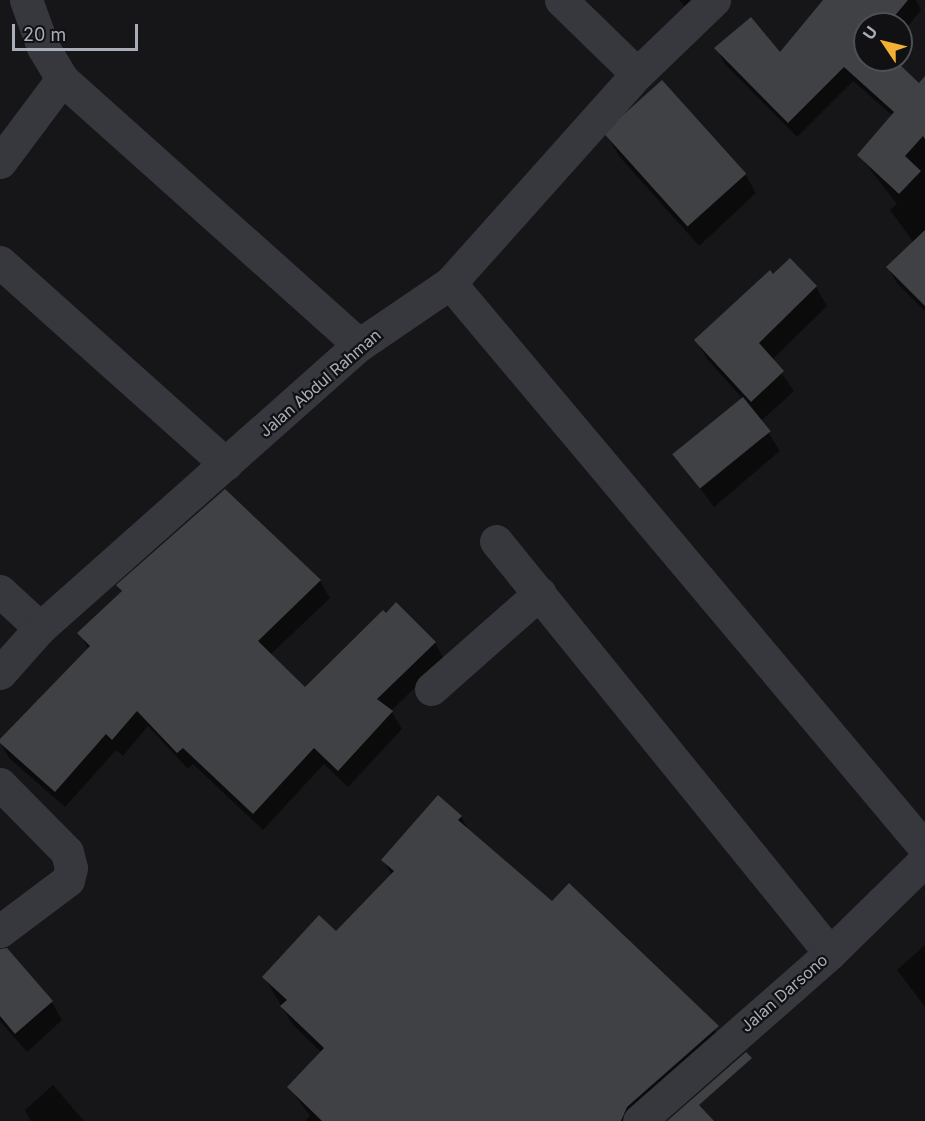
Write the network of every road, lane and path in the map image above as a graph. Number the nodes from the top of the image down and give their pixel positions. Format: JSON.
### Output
{"nodes":[{"id":1,"x":26,"y":0,"type":"edge"},
{"id":2,"x":561,"y":0,"type":"edge"},
{"id":3,"x":714,"y":0,"type":"edge"},
{"id":4,"x":637,"y":74,"type":"junction"},
{"id":5,"x":62,"y":79,"type":"junction"},
{"id":6,"x":0,"y":162,"type":"edge"},
{"id":7,"x":0,"y":262,"type":"edge"},
{"id":8,"x":450,"y":283,"type":"junction"},
{"id":9,"x":359,"y":345,"type":"junction"},
{"id":10,"x":226,"y":464,"type":"junction"},
{"id":11,"x":496,"y":541,"type":"dead end"},
{"id":12,"x":0,"y":591,"type":"edge"},
{"id":13,"x":540,"y":593,"type":"junction"},
{"id":14,"x":40,"y":628,"type":"junction"},
{"id":15,"x":0,"y":673,"type":"edge"},
{"id":16,"x":431,"y":689,"type":"dead end"},
{"id":17,"x":0,"y":784,"type":"edge"},
{"id":18,"x":925,"y":848,"type":"edge"},
{"id":19,"x":925,"y":860,"type":"edge"},
{"id":20,"x":0,"y":931,"type":"edge"},
{"id":21,"x":830,"y":953,"type":"junction"},
{"id":22,"x":639,"y":1121,"type":"edge"}],
"edges":[{"from":1,"to":5,"type":"street"},
{"from":2,"to":4,"type":"street"},
{"from":3,"to":4,"type":"street","name":"Jalan Abdul Rahman"},
{"from":4,"to":8,"type":"street","name":"Jalan Abdul Rahman"},
{"from":5,"to":6,"type":"street"},
{"from":5,"to":9,"type":"street"},
{"from":7,"to":10,"type":"street"},
{"from":8,"to":9,"type":"street","name":"Jalan Abdul Rahman"},
{"from":8,"to":18,"type":"street"},
{"from":9,"to":10,"type":"street","name":"Jalan Abdul Rahman"},
{"from":10,"to":14,"type":"street","name":"Jalan Abdul Rahman"},
{"from":11,"to":13,"type":"street"},
{"from":12,"to":14,"type":"street"},
{"from":13,"to":16,"type":"street"},
{"from":13,"to":21,"type":"street"},
{"from":14,"to":15,"type":"street","name":"Jalan Abdul Rahman"},
{"from":17,"to":20,"type":"street"},
{"from":19,"to":21,"type":"street","name":"Jalan Darsono"},
{"from":21,"to":22,"type":"street","name":"Jalan Darsono"}]}
